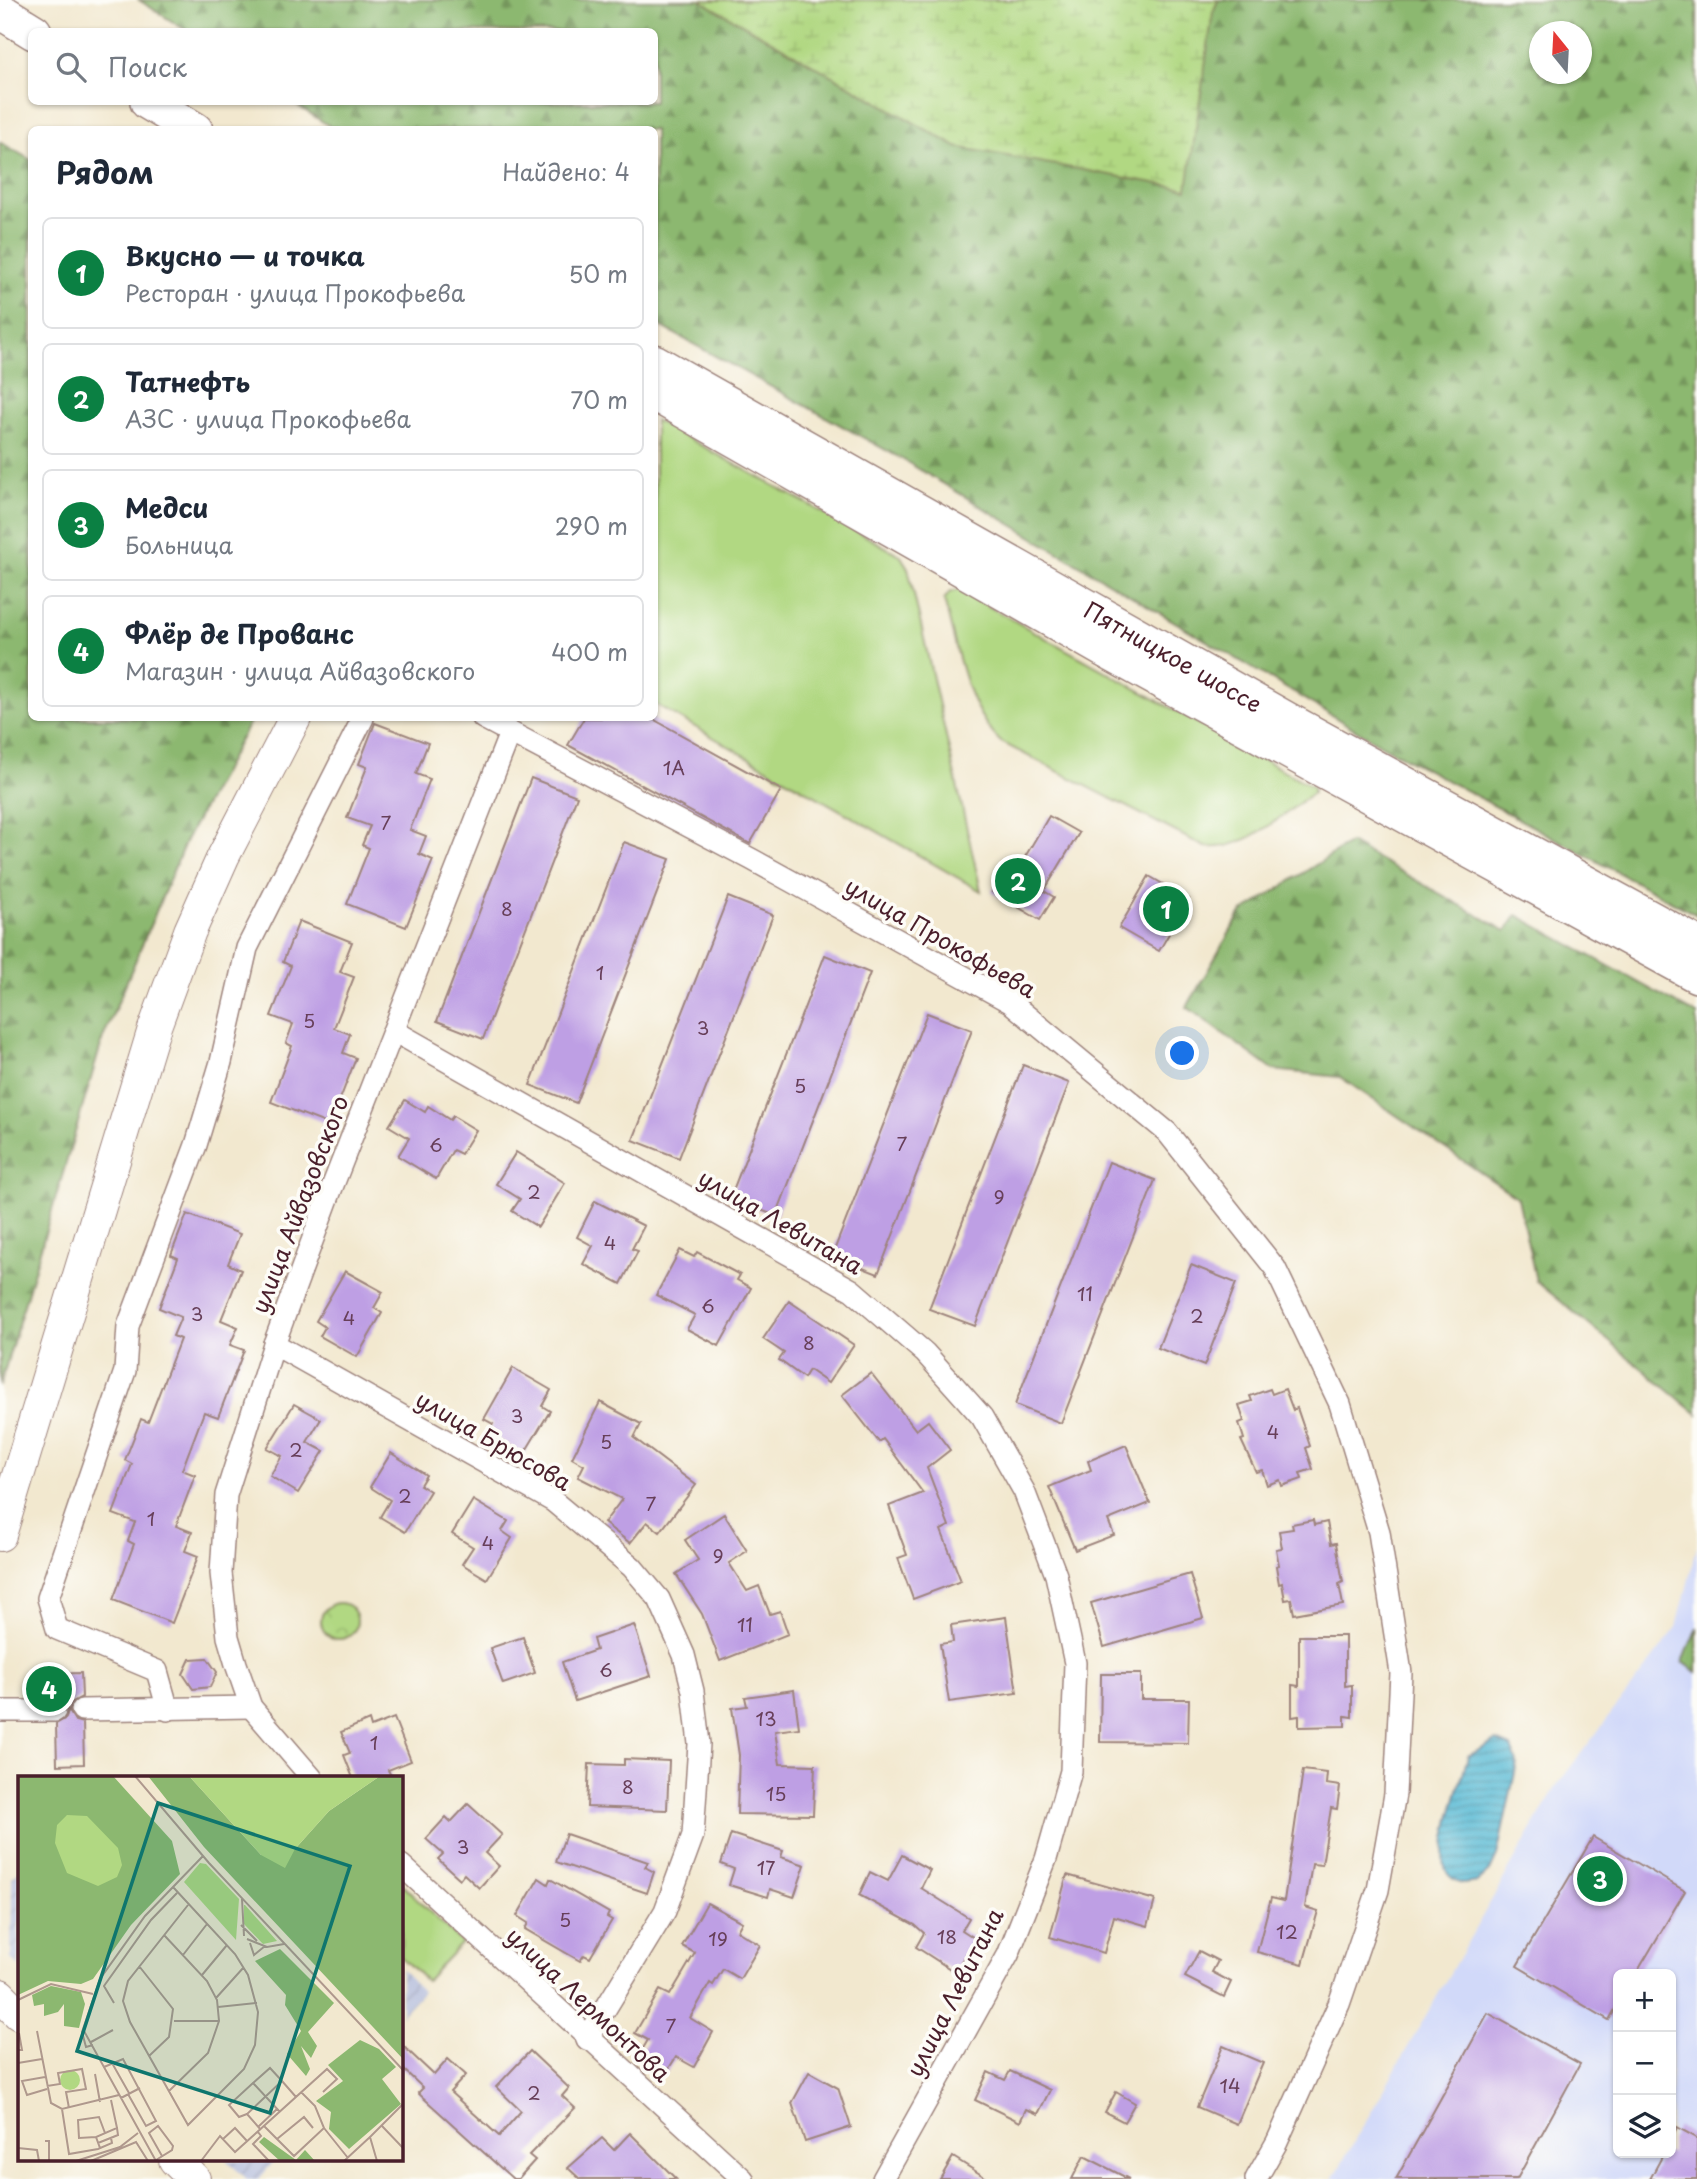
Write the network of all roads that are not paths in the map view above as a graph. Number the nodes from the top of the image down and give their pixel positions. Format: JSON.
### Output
{"nodes":[{"id":1,"x":0,"y":10,"type":"edge"},
{"id":2,"x":28,"y":28,"type":"edge"},
{"id":3,"x":153,"y":105,"type":"edge"},
{"id":4,"x":188,"y":126,"type":"edge"},
{"id":5,"x":658,"y":364,"type":"edge"},
{"id":6,"x":658,"y":395,"type":"edge"},
{"id":7,"x":293,"y":721,"type":"edge"},
{"id":8,"x":361,"y":721,"type":"edge"},
{"id":9,"x":489,"y":721,"type":"edge"},
{"id":10,"x":510,"y":733,"type":"junction"},
{"id":11,"x":1697,"y":944,"type":"edge"},
{"id":12,"x":1697,"y":975,"type":"edge"},
{"id":13,"x":394,"y":1031,"type":"junction"},
{"id":14,"x":274,"y":1344,"type":"junction"},
{"id":15,"x":0,"y":1535,"type":"edge"},
{"id":16,"x":251,"y":1707,"type":"junction"},
{"id":17,"x":82,"y":1710,"type":"dead end"},
{"id":18,"x":169,"y":1710,"type":"junction"},
{"id":19,"x":55,"y":1711,"type":"dead end"},
{"id":20,"x":0,"y":1712,"type":"edge"},
{"id":21,"x":310,"y":1776,"type":"edge"},
{"id":22,"x":402,"y":1866,"type":"edge"},
{"id":23,"x":587,"y":2039,"type":"junction"},
{"id":24,"x":177,"y":2162,"type":"edge"},
{"id":25,"x":194,"y":2179,"type":"edge"},
{"id":26,"x":743,"y":2179,"type":"edge"},
{"id":27,"x":883,"y":2179,"type":"edge"},
{"id":28,"x":1256,"y":2179,"type":"edge"}],
"edges":[{"from":1,"to":2,"type":"main road"},
{"from":3,"to":4,"type":"main road"},
{"from":5,"to":11,"type":"main road","name":"Пятницкое шоссе"},
{"from":6,"to":12,"type":"main road","name":"Пятницкое шоссе"},
{"from":7,"to":15,"type":"street"},
{"from":8,"to":18,"type":"street"},
{"from":9,"to":10,"type":"street","name":"улица Прокофьева"},
{"from":10,"to":13,"type":"street","name":"улица Айвазовского"},
{"from":10,"to":28,"type":"street","name":"улица Прокофьева"},
{"from":13,"to":14,"type":"street","name":"улица Айвазовского"},
{"from":13,"to":27,"type":"street","name":"улица Левитана"},
{"from":14,"to":16,"type":"street","name":"улица Айвазовского"},
{"from":14,"to":23,"type":"street","name":"улица Брюсова"},
{"from":16,"to":18,"type":"street"},
{"from":16,"to":21,"type":"street"},
{"from":17,"to":18,"type":"street"},
{"from":19,"to":20,"type":"street"},
{"from":22,"to":23,"type":"street","name":"улица Лермонтова"},
{"from":23,"to":26,"type":"street","name":"улица Лермонтова"},
{"from":24,"to":25,"type":"street"}]}
